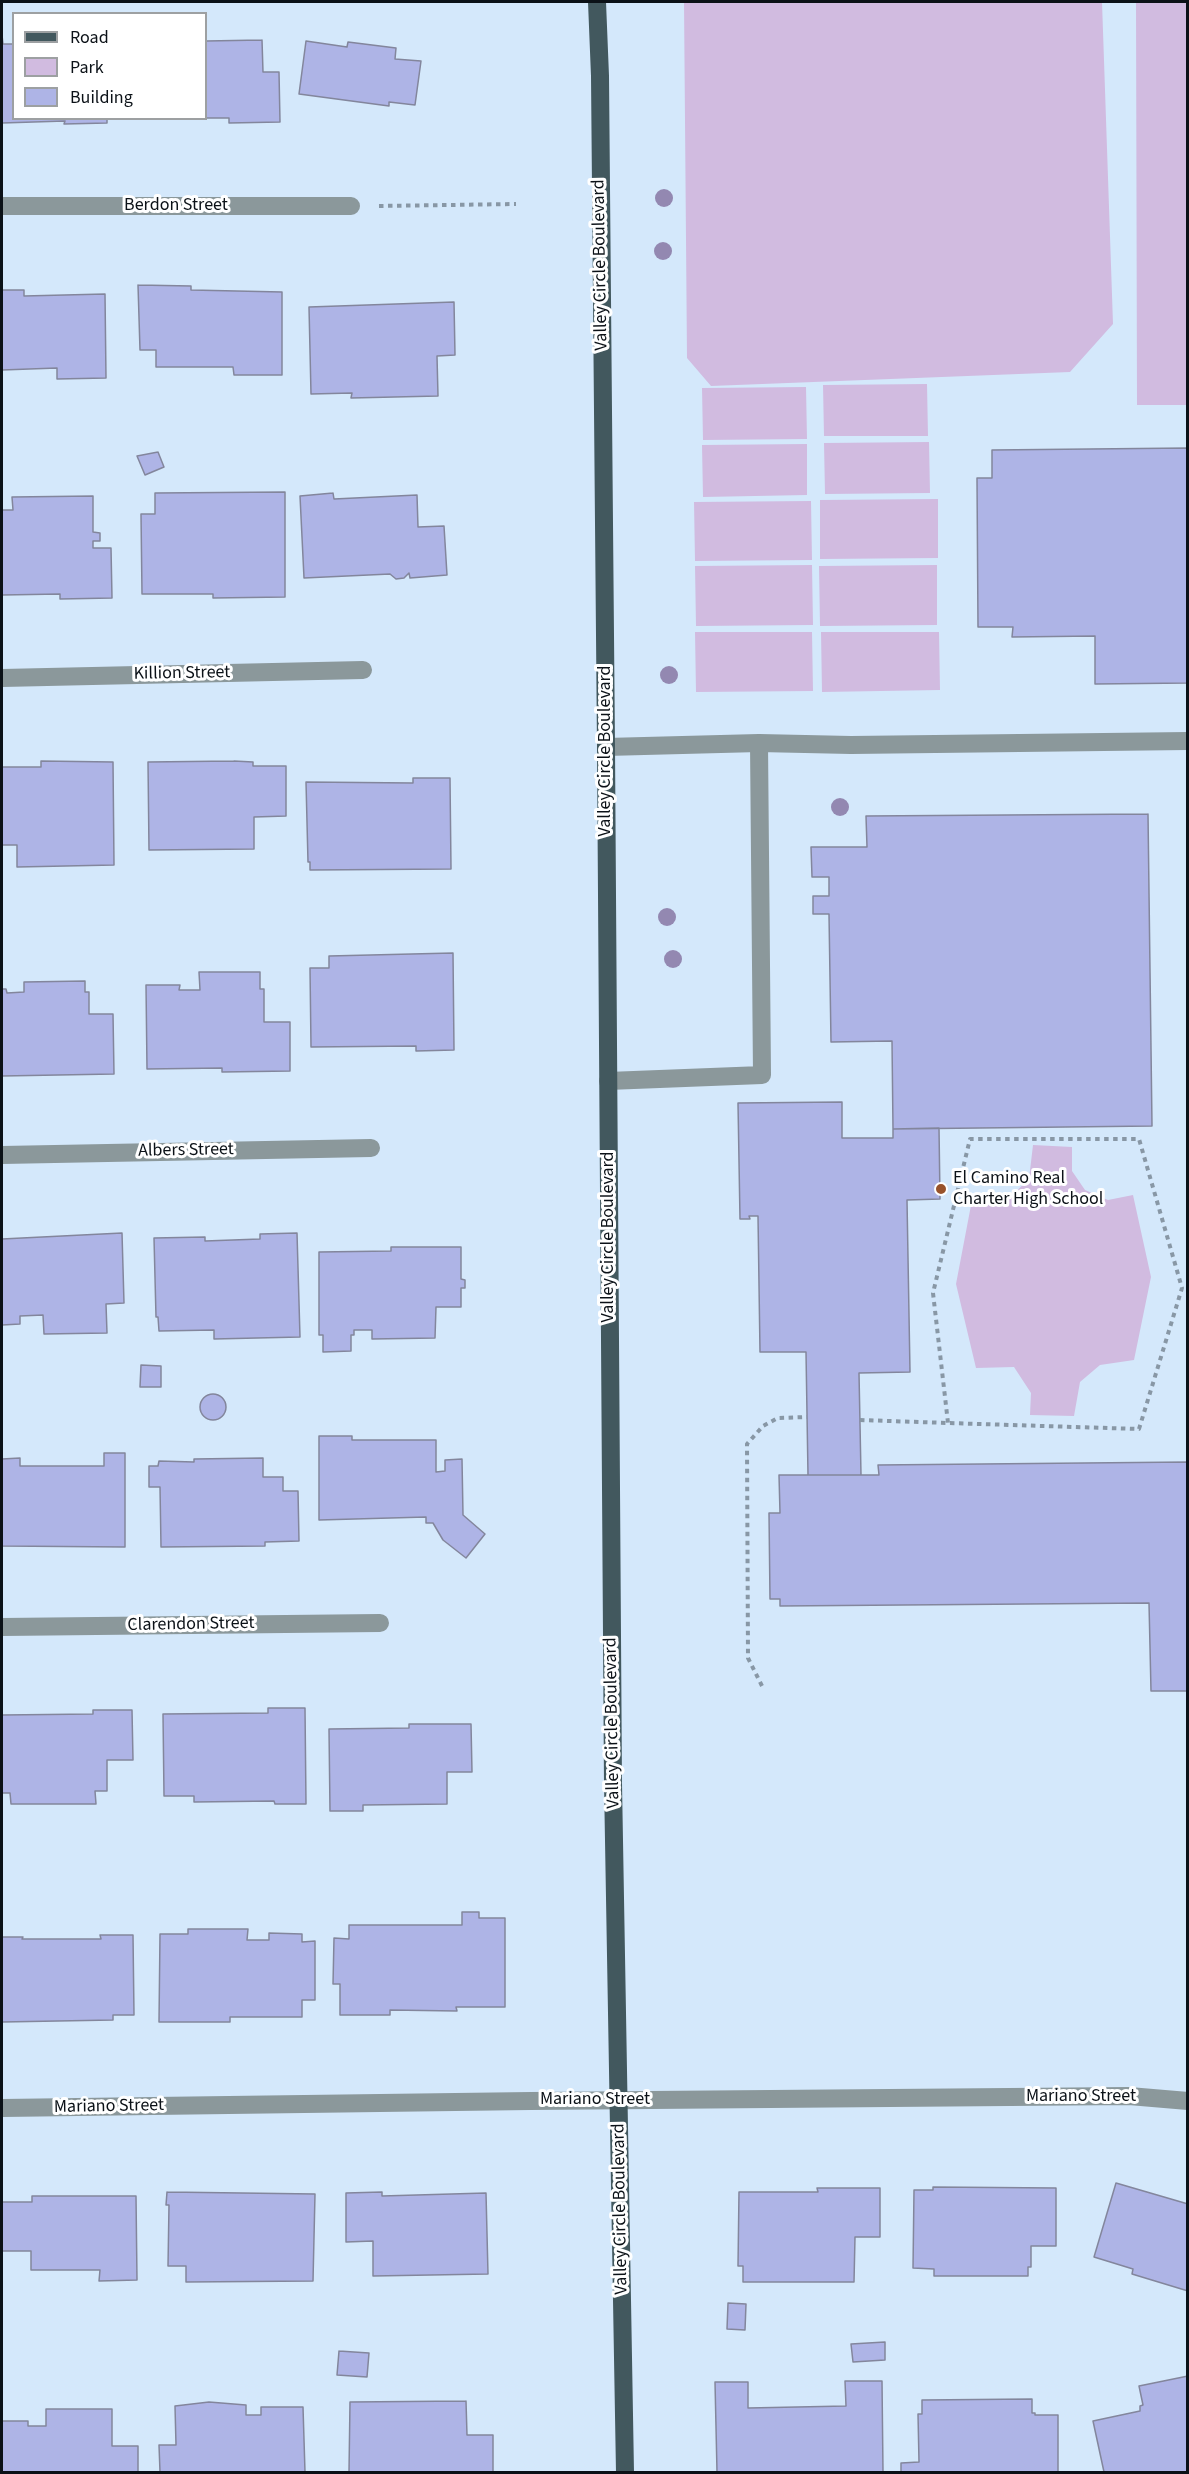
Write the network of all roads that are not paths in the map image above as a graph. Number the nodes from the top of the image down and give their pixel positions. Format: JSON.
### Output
{"nodes":[{"id":1,"x":597,"y":2,"type":"edge"},
{"id":2,"x":2,"y":206,"type":"edge"},
{"id":3,"x":351,"y":206,"type":"road end"},
{"id":4,"x":363,"y":670,"type":"dead end"},
{"id":5,"x":2,"y":678,"type":"edge"},
{"id":6,"x":1188,"y":741,"type":"edge"},
{"id":7,"x":759,"y":743,"type":"junction"},
{"id":8,"x":606,"y":747,"type":"junction"},
{"id":9,"x":608,"y":1081,"type":"junction"},
{"id":10,"x":371,"y":1148,"type":"dead end"},
{"id":11,"x":2,"y":1155,"type":"edge"},
{"id":12,"x":380,"y":1623,"type":"dead end"},
{"id":13,"x":2,"y":1627,"type":"edge"},
{"id":14,"x":619,"y":2100,"type":"junction"},
{"id":15,"x":1188,"y":2101,"type":"edge"},
{"id":16,"x":2,"y":2108,"type":"edge"},
{"id":17,"x":625,"y":2472,"type":"edge"}],
"edges":[{"from":1,"to":8,"type":"main road","name":"Valley Circle Boulevard"},
{"from":2,"to":3,"type":"street","name":"Berdon Street"},
{"from":4,"to":5,"type":"street","name":"Killion Street"},
{"from":6,"to":7,"type":"street"},
{"from":7,"to":8,"type":"street"},
{"from":7,"to":9,"type":"street"},
{"from":8,"to":9,"type":"main road","name":"Valley Circle Boulevard"},
{"from":9,"to":14,"type":"main road","name":"Valley Circle Boulevard"},
{"from":10,"to":11,"type":"street","name":"Albers Street"},
{"from":12,"to":13,"type":"street","name":"Clarendon Street"},
{"from":14,"to":15,"type":"street","name":"Mariano Street"},
{"from":14,"to":16,"type":"street","name":"Mariano Street"},
{"from":14,"to":17,"type":"main road","name":"Valley Circle Boulevard"}]}
